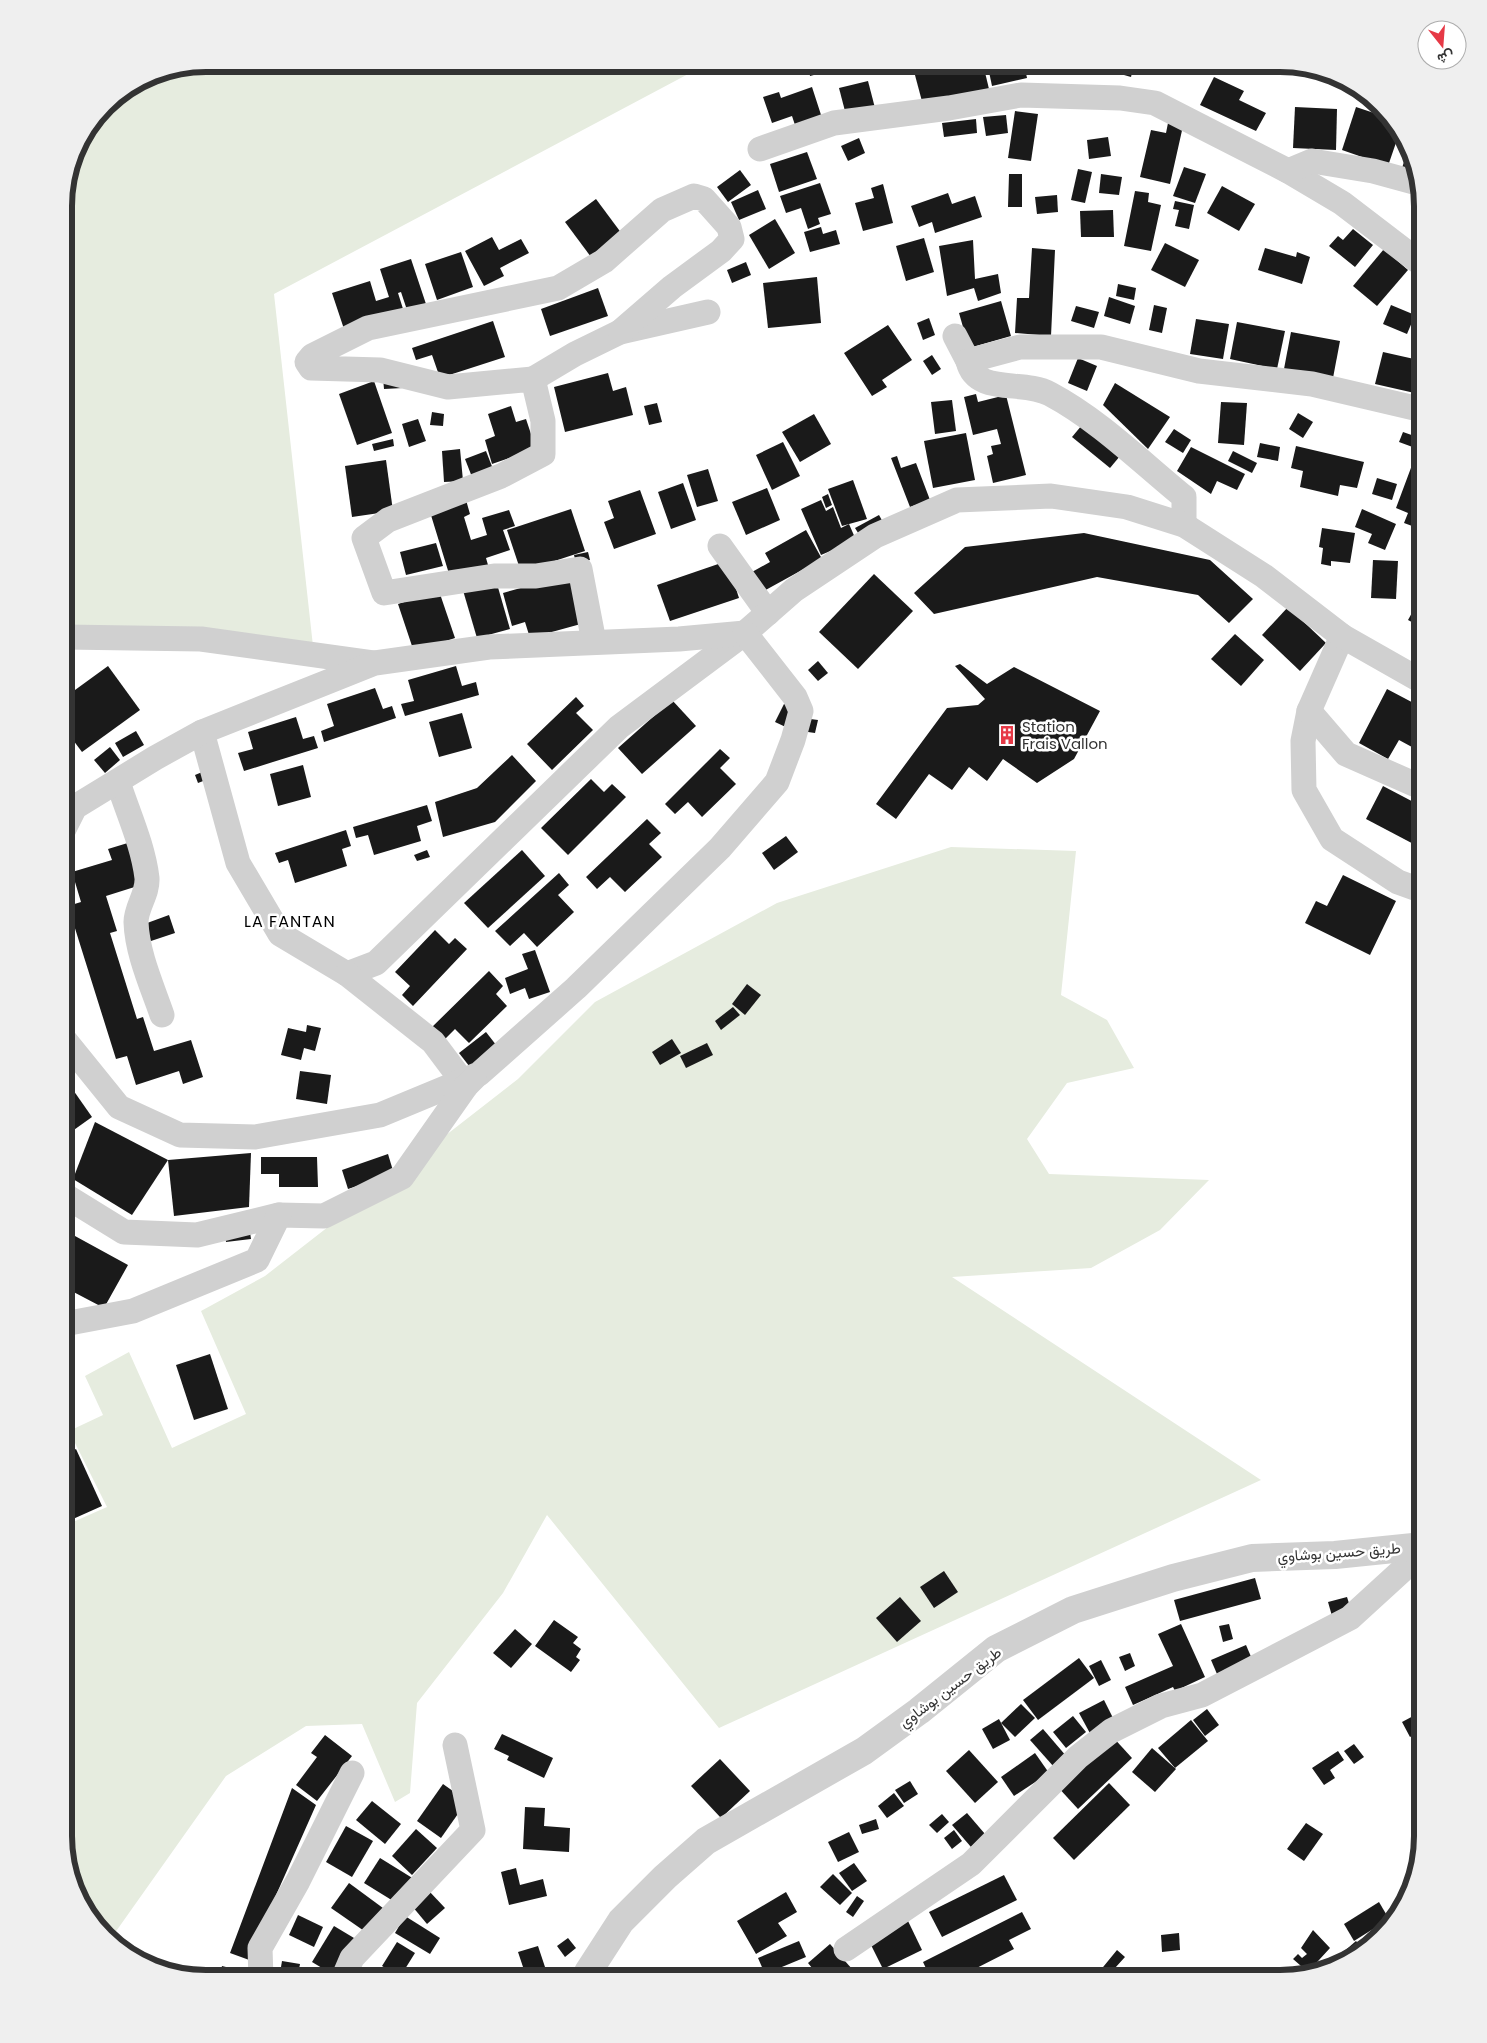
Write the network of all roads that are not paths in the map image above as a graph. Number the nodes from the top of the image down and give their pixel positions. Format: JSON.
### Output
{"nodes":[{"id":1,"x":760,"y":149,"type":"dead end"},
{"id":2,"x":1288,"y":171,"type":"junction"},
{"id":3,"x":1412,"y":182,"type":"edge"},
{"id":4,"x":1414,"y":259,"type":"edge"},
{"id":5,"x":708,"y":312,"type":"dead end"},
{"id":6,"x":620,"y":332,"type":"junction"},
{"id":7,"x":955,"y":336,"type":"dead end"},
{"id":8,"x":968,"y":360,"type":"junction"},
{"id":9,"x":533,"y":379,"type":"junction"},
{"id":10,"x":1414,"y":408,"type":"edge"},
{"id":11,"x":1184,"y":497,"type":"junction"},
{"id":12,"x":1184,"y":525,"type":"junction"},
{"id":13,"x":720,"y":546,"type":"dead end"},
{"id":14,"x":1223,"y":548,"type":"junction"},
{"id":15,"x":768,"y":613,"type":"junction"},
{"id":16,"x":745,"y":633,"type":"junction"},
{"id":17,"x":1342,"y":636,"type":"junction"},
{"id":18,"x":73,"y":637,"type":"edge"},
{"id":19,"x":594,"y":642,"type":"junction"},
{"id":20,"x":375,"y":663,"type":"junction"},
{"id":21,"x":1414,"y":677,"type":"edge"},
{"id":22,"x":1309,"y":711,"type":"junction"},
{"id":23,"x":202,"y":732,"type":"junction"},
{"id":24,"x":118,"y":782,"type":"junction"},
{"id":25,"x":1414,"y":784,"type":"edge"},
{"id":26,"x":73,"y":812,"type":"edge"},
{"id":27,"x":1414,"y":888,"type":"edge"},
{"id":28,"x":347,"y":974,"type":"junction"},
{"id":29,"x":162,"y":1015,"type":"dead end"},
{"id":30,"x":72,"y":1049,"type":"edge"},
{"id":31,"x":469,"y":1080,"type":"junction"},
{"id":32,"x":72,"y":1200,"type":"edge"},
{"id":33,"x":279,"y":1215,"type":"junction"},
{"id":34,"x":72,"y":1322,"type":"edge"},
{"id":35,"x":1414,"y":1547,"type":"edge"},
{"id":36,"x":1414,"y":1556,"type":"edge"},
{"id":37,"x":455,"y":1745,"type":"dead end"},
{"id":38,"x":352,"y":1773,"type":"dead end"},
{"id":39,"x":846,"y":1949,"type":"dead end"},
{"id":40,"x":261,"y":1970,"type":"edge"},
{"id":41,"x":347,"y":1970,"type":"edge"},
{"id":42,"x":589,"y":1970,"type":"edge"}],
"edges":[{"from":1,"to":2,"type":"street"},
{"from":2,"to":3,"type":"street"},
{"from":2,"to":4,"type":"street"},
{"from":5,"to":6,"type":"street"},
{"from":6,"to":9,"type":"street"},
{"from":6,"to":9,"type":"street"},
{"from":7,"to":8,"type":"street"},
{"from":8,"to":10,"type":"street"},
{"from":8,"to":11,"type":"street"},
{"from":9,"to":19,"type":"street"},
{"from":11,"to":12,"type":"street"},
{"from":11,"to":14,"type":"street"},
{"from":12,"to":14,"type":"street"},
{"from":12,"to":15,"type":"street"},
{"from":13,"to":15,"type":"street"},
{"from":14,"to":17,"type":"street"},
{"from":15,"to":16,"type":"street"},
{"from":16,"to":19,"type":"street"},
{"from":16,"to":28,"type":"street"},
{"from":16,"to":31,"type":"street"},
{"from":17,"to":21,"type":"street"},
{"from":17,"to":22,"type":"street"},
{"from":18,"to":20,"type":"street"},
{"from":19,"to":20,"type":"street"},
{"from":20,"to":23,"type":"street"},
{"from":22,"to":25,"type":"street"},
{"from":22,"to":27,"type":"street"},
{"from":23,"to":24,"type":"street"},
{"from":23,"to":28,"type":"street"},
{"from":24,"to":26,"type":"street"},
{"from":24,"to":29,"type":"street"},
{"from":28,"to":31,"type":"street"},
{"from":30,"to":31,"type":"street"},
{"from":31,"to":33,"type":"street"},
{"from":32,"to":33,"type":"street"},
{"from":33,"to":34,"type":"street"},
{"from":35,"to":42,"type":"street","name":"طريق حسين بوشاوي"},
{"from":36,"to":39,"type":"street"},
{"from":37,"to":41,"type":"street"},
{"from":38,"to":40,"type":"street"}]}
